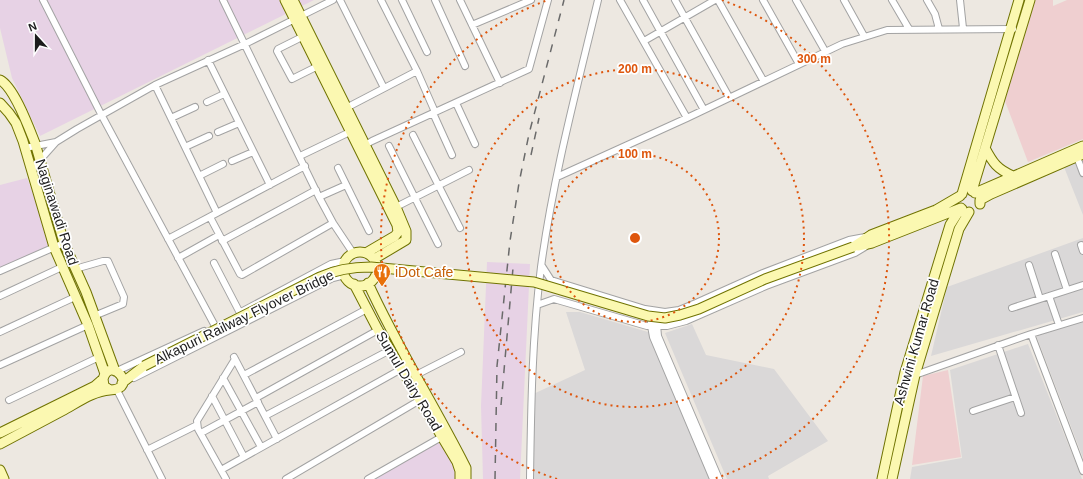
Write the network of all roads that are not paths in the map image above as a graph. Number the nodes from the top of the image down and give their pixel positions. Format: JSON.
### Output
{"nodes":[{"id":1,"x":43,"y":0,"type":"edge"},
{"id":2,"x":223,"y":0,"type":"edge"},
{"id":3,"x":285,"y":0,"type":"edge"},
{"id":4,"x":293,"y":0,"type":"edge"},
{"id":5,"x":333,"y":0,"type":"edge"},
{"id":6,"x":340,"y":0,"type":"edge"},
{"id":7,"x":381,"y":0,"type":"edge"},
{"id":8,"x":402,"y":0,"type":"edge"},
{"id":9,"x":435,"y":0,"type":"edge"},
{"id":10,"x":460,"y":0,"type":"edge"},
{"id":11,"x":531,"y":0,"type":"edge"},
{"id":12,"x":548,"y":0,"type":"edge"},
{"id":13,"x":598,"y":0,"type":"edge"},
{"id":14,"x":620,"y":0,"type":"edge"},
{"id":15,"x":642,"y":0,"type":"edge"},
{"id":16,"x":675,"y":0,"type":"edge"},
{"id":17,"x":717,"y":0,"type":"edge"},
{"id":18,"x":763,"y":0,"type":"edge"},
{"id":19,"x":796,"y":0,"type":"edge"},
{"id":20,"x":844,"y":0,"type":"edge"},
{"id":21,"x":892,"y":0,"type":"edge"},
{"id":22,"x":927,"y":0,"type":"edge"},
{"id":23,"x":960,"y":0,"type":"edge"},
{"id":24,"x":1019,"y":0,"type":"edge"},
{"id":25,"x":1030,"y":0,"type":"edge"},
{"id":26,"x":297,"y":17,"type":"junction"},
{"id":27,"x":686,"y":17,"type":"junction"},
{"id":28,"x":472,"y":25,"type":"junction"},
{"id":29,"x":939,"y":28,"type":"junction"},
{"id":30,"x":963,"y":28,"type":"junction"},
{"id":31,"x":1011,"y":28,"type":"junction"},
{"id":32,"x":909,"y":29,"type":"junction"},
{"id":33,"x":1021,"y":29,"type":"junction"},
{"id":34,"x":661,"y":32,"type":"junction"},
{"id":35,"x":306,"y":35,"type":"junction"},
{"id":36,"x":864,"y":36,"type":"junction"},
{"id":37,"x":644,"y":41,"type":"junction"},
{"id":38,"x":245,"y":44,"type":"junction"},
{"id":39,"x":427,"y":52,"type":"dead end"},
{"id":40,"x":825,"y":52,"type":"junction"},
{"id":41,"x":208,"y":60,"type":"junction"},
{"id":42,"x":799,"y":64,"type":"junction"},
{"id":43,"x":321,"y":65,"type":"junction"},
{"id":44,"x":465,"y":66,"type":"dead end"},
{"id":45,"x":417,"y":71,"type":"junction"},
{"id":46,"x":0,"y":80,"type":"edge"},
{"id":47,"x":763,"y":80,"type":"junction"},
{"id":48,"x":500,"y":83,"type":"junction"},
{"id":49,"x":155,"y":86,"type":"junction"},
{"id":50,"x":384,"y":88,"type":"junction"},
{"id":51,"x":224,"y":94,"type":"junction"},
{"id":52,"x":730,"y":97,"type":"junction"},
{"id":53,"x":207,"y":102,"type":"dead end"},
{"id":54,"x":456,"y":103,"type":"junction"},
{"id":55,"x":0,"y":104,"type":"edge"},
{"id":56,"x":195,"y":107,"type":"dead end"},
{"id":57,"x":346,"y":108,"type":"junction"},
{"id":58,"x":704,"y":110,"type":"junction"},
{"id":59,"x":434,"y":113,"type":"junction"},
{"id":60,"x":102,"y":116,"type":"junction"},
{"id":61,"x":170,"y":118,"type":"junction"},
{"id":62,"x":686,"y":118,"type":"junction"},
{"id":63,"x":239,"y":123,"type":"junction"},
{"id":64,"x":353,"y":130,"type":"junction"},
{"id":65,"x":218,"y":132,"type":"dead end"},
{"id":66,"x":413,"y":135,"type":"dead end"},
{"id":67,"x":209,"y":136,"type":"dead end"},
{"id":68,"x":56,"y":142,"type":"junction"},
{"id":69,"x":475,"y":144,"type":"dead end"},
{"id":70,"x":365,"y":145,"type":"junction"},
{"id":71,"x":36,"y":146,"type":"junction"},
{"id":72,"x":389,"y":146,"type":"dead end"},
{"id":73,"x":1083,"y":146,"type":"edge"},
{"id":74,"x":184,"y":147,"type":"junction"},
{"id":75,"x":25,"y":148,"type":"junction"},
{"id":76,"x":985,"y":148,"type":"junction"},
{"id":77,"x":253,"y":152,"type":"junction"},
{"id":78,"x":452,"y":155,"type":"dead end"},
{"id":79,"x":300,"y":156,"type":"junction"},
{"id":80,"x":1080,"y":156,"type":"edge"},
{"id":81,"x":40,"y":160,"type":"junction"},
{"id":82,"x":232,"y":161,"type":"dead end"},
{"id":83,"x":223,"y":164,"type":"dead end"},
{"id":84,"x":304,"y":166,"type":"junction"},
{"id":85,"x":338,"y":168,"type":"dead end"},
{"id":86,"x":31,"y":170,"type":"junction"},
{"id":87,"x":468,"y":170,"type":"dead end"},
{"id":88,"x":1083,"y":173,"type":"edge"},
{"id":89,"x":199,"y":176,"type":"junction"},
{"id":90,"x":1013,"y":176,"type":"junction"},
{"id":91,"x":556,"y":177,"type":"junction"},
{"id":92,"x":270,"y":185,"type":"junction"},
{"id":93,"x":346,"y":185,"type":"junction"},
{"id":94,"x":438,"y":186,"type":"junction"},
{"id":95,"x":316,"y":190,"type":"junction"},
{"id":96,"x":974,"y":192,"type":"junction"},
{"id":97,"x":961,"y":195,"type":"junction"},
{"id":98,"x":319,"y":197,"type":"junction"},
{"id":99,"x":415,"y":197,"type":"junction"},
{"id":100,"x":980,"y":204,"type":"junction"},
{"id":101,"x":396,"y":207,"type":"junction"},
{"id":102,"x":964,"y":209,"type":"junction"},
{"id":103,"x":217,"y":213,"type":"junction"},
{"id":104,"x":210,"y":217,"type":"junction"},
{"id":105,"x":333,"y":223,"type":"junction"},
{"id":106,"x":460,"y":228,"type":"dead end"},
{"id":107,"x":369,"y":231,"type":"dead end"},
{"id":108,"x":219,"y":235,"type":"junction"},
{"id":109,"x":168,"y":239,"type":"junction"},
{"id":110,"x":872,"y":239,"type":"junction"},
{"id":111,"x":222,"y":241,"type":"junction"},
{"id":112,"x":64,"y":243,"type":"junction"},
{"id":113,"x":438,"y":244,"type":"dead end"},
{"id":114,"x":54,"y":247,"type":"junction"},
{"id":115,"x":366,"y":253,"type":"junction"},
{"id":116,"x":353,"y":254,"type":"junction"},
{"id":117,"x":1055,"y":254,"type":"dead end"},
{"id":118,"x":178,"y":258,"type":"junction"},
{"id":119,"x":374,"y":259,"type":"junction"},
{"id":120,"x":345,"y":261,"type":"junction"},
{"id":121,"x":214,"y":263,"type":"dead end"},
{"id":122,"x":1029,"y":265,"type":"dead end"},
{"id":123,"x":542,"y":266,"type":"junction"},
{"id":124,"x":62,"y":267,"type":"junction"},
{"id":125,"x":75,"y":269,"type":"junction"},
{"id":126,"x":0,"y":271,"type":"edge"},
{"id":127,"x":345,"y":275,"type":"junction"},
{"id":128,"x":368,"y":283,"type":"junction"},
{"id":129,"x":354,"y":284,"type":"junction"},
{"id":130,"x":1083,"y":285,"type":"edge"},
{"id":131,"x":1067,"y":290,"type":"junction"},
{"id":132,"x":0,"y":296,"type":"edge"},
{"id":133,"x":1049,"y":296,"type":"junction"},
{"id":134,"x":75,"y":297,"type":"junction"},
{"id":135,"x":1040,"y":299,"type":"junction"},
{"id":136,"x":537,"y":305,"type":"junction"},
{"id":137,"x":1012,"y":308,"type":"dead end"},
{"id":138,"x":367,"y":309,"type":"junction"},
{"id":139,"x":653,"y":311,"type":"junction"},
{"id":140,"x":240,"y":313,"type":"junction"},
{"id":141,"x":94,"y":316,"type":"junction"},
{"id":142,"x":1083,"y":318,"type":"edge"},
{"id":143,"x":1059,"y":325,"type":"junction"},
{"id":144,"x":88,"y":326,"type":"junction"},
{"id":145,"x":215,"y":326,"type":"junction"},
{"id":146,"x":654,"y":326,"type":"junction"},
{"id":147,"x":378,"y":330,"type":"junction"},
{"id":148,"x":0,"y":332,"type":"edge"},
{"id":149,"x":1031,"y":334,"type":"junction"},
{"id":150,"x":998,"y":345,"type":"junction"},
{"id":151,"x":390,"y":350,"type":"junction"},
{"id":152,"x":460,"y":352,"type":"dead end"},
{"id":153,"x":99,"y":357,"type":"junction"},
{"id":154,"x":0,"y":365,"type":"edge"},
{"id":155,"x":144,"y":366,"type":"junction"},
{"id":156,"x":406,"y":367,"type":"junction"},
{"id":157,"x":116,"y":371,"type":"junction"},
{"id":158,"x":244,"y":375,"type":"junction"},
{"id":159,"x":416,"y":375,"type":"junction"},
{"id":160,"x":915,"y":375,"type":"junction"},
{"id":161,"x":104,"y":376,"type":"junction"},
{"id":162,"x":223,"y":378,"type":"junction"},
{"id":163,"x":118,"y":387,"type":"junction"},
{"id":164,"x":212,"y":396,"type":"junction"},
{"id":165,"x":1015,"y":397,"type":"junction"},
{"id":166,"x":9,"y":400,"type":"dead end"},
{"id":167,"x":257,"y":400,"type":"junction"},
{"id":168,"x":420,"y":400,"type":"junction"},
{"id":169,"x":241,"y":411,"type":"junction"},
{"id":170,"x":973,"y":411,"type":"dead end"},
{"id":171,"x":1021,"y":413,"type":"dead end"},
{"id":172,"x":266,"y":416,"type":"junction"},
{"id":173,"x":224,"y":420,"type":"junction"},
{"id":174,"x":197,"y":425,"type":"junction"},
{"id":175,"x":0,"y":433,"type":"edge"},
{"id":176,"x":200,"y":433,"type":"junction"},
{"id":177,"x":445,"y":435,"type":"junction"},
{"id":178,"x":277,"y":438,"type":"junction"},
{"id":179,"x":0,"y":444,"type":"edge"},
{"id":180,"x":261,"y":448,"type":"junction"},
{"id":181,"x":147,"y":450,"type":"junction"},
{"id":182,"x":244,"y":457,"type":"junction"},
{"id":183,"x":1081,"y":463,"type":"edge"},
{"id":184,"x":0,"y":470,"type":"edge"},
{"id":185,"x":221,"y":470,"type":"junction"},
{"id":186,"x":1083,"y":471,"type":"edge"},
{"id":187,"x":4,"y":479,"type":"edge"},
{"id":188,"x":161,"y":479,"type":"edge"},
{"id":189,"x":226,"y":479,"type":"edge"},
{"id":190,"x":286,"y":479,"type":"edge"},
{"id":191,"x":368,"y":479,"type":"edge"},
{"id":192,"x":460,"y":479,"type":"edge"},
{"id":193,"x":466,"y":479,"type":"edge"},
{"id":194,"x":530,"y":479,"type":"edge"},
{"id":195,"x":713,"y":479,"type":"edge"},
{"id":196,"x":719,"y":479,"type":"edge"},
{"id":197,"x":882,"y":479,"type":"edge"},
{"id":198,"x":892,"y":479,"type":"edge"}],
"edges":[{"from":1,"to":60,"type":"street"},
{"from":2,"to":38,"type":"street"},
{"from":3,"to":26,"type":"main road"},
{"from":4,"to":26,"type":"main road"},
{"from":5,"to":26,"type":"street"},
{"from":6,"to":50,"type":"street"},
{"from":7,"to":45,"type":"street"},
{"from":8,"to":39,"type":"street"},
{"from":9,"to":44,"type":"street"},
{"from":10,"to":28,"type":"street"},
{"from":11,"to":28,"type":"street"},
{"from":12,"to":48,"type":"street"},
{"from":13,"to":91,"type":"street"},
{"from":14,"to":37,"type":"street"},
{"from":15,"to":34,"type":"street"},
{"from":16,"to":27,"type":"street"},
{"from":17,"to":27,"type":"street"},
{"from":17,"to":47,"type":"street"},
{"from":18,"to":42,"type":"street"},
{"from":19,"to":40,"type":"street"},
{"from":20,"to":36,"type":"street"},
{"from":21,"to":32,"type":"street"},
{"from":22,"to":29,"type":"street"},
{"from":23,"to":30,"type":"street"},
{"from":24,"to":31,"type":"main road"},
{"from":25,"to":33,"type":"main road"},
{"from":26,"to":35,"type":"main road"},
{"from":26,"to":38,"type":"street"},
{"from":27,"to":34,"type":"street"},
{"from":27,"to":52,"type":"street"},
{"from":28,"to":48,"type":"street"},
{"from":29,"to":30,"type":"street"},
{"from":29,"to":32,"type":"street"},
{"from":30,"to":31,"type":"street"},
{"from":31,"to":33,"type":"street"},
{"from":31,"to":97,"type":"main road"},
{"from":32,"to":36,"type":"street"},
{"from":33,"to":76,"type":"main road"},
{"from":34,"to":37,"type":"street"},
{"from":34,"to":58,"type":"street"},
{"from":35,"to":43,"type":"main road"},
{"from":35,"to":43,"type":"street"},
{"from":36,"to":40,"type":"street"},
{"from":37,"to":62,"type":"street"},
{"from":38,"to":41,"type":"street"},
{"from":38,"to":79,"type":"street"},
{"from":40,"to":42,"type":"street"},
{"from":41,"to":49,"type":"street"},
{"from":41,"to":51,"type":"street"},
{"from":42,"to":47,"type":"street"},
{"from":43,"to":57,"type":"main road"},
{"from":43,"to":64,"type":"main road"},
{"from":45,"to":50,"type":"street"},
{"from":45,"to":59,"type":"street"},
{"from":46,"to":71,"type":"main road","name":"Naginawadi Road"},
{"from":47,"to":52,"type":"street"},
{"from":48,"to":54,"type":"street"},
{"from":49,"to":60,"type":"street"},
{"from":49,"to":61,"type":"street"},
{"from":50,"to":57,"type":"street"},
{"from":51,"to":53,"type":"street"},
{"from":51,"to":63,"type":"street"},
{"from":52,"to":58,"type":"street"},
{"from":54,"to":59,"type":"street"},
{"from":54,"to":69,"type":"street"},
{"from":55,"to":75,"type":"main road","name":"Naginawadi Road"},
{"from":56,"to":61,"type":"street"},
{"from":57,"to":64,"type":"main road"},
{"from":58,"to":62,"type":"street"},
{"from":59,"to":70,"type":"street"},
{"from":59,"to":78,"type":"street"},
{"from":60,"to":68,"type":"street"},
{"from":60,"to":109,"type":"street"},
{"from":61,"to":74,"type":"street"},
{"from":62,"to":91,"type":"street"},
{"from":63,"to":65,"type":"street"},
{"from":63,"to":77,"type":"street"},
{"from":64,"to":70,"type":"main road"},
{"from":64,"to":79,"type":"street"},
{"from":64,"to":115,"type":"main road"},
{"from":66,"to":94,"type":"street"},
{"from":67,"to":74,"type":"street"},
{"from":68,"to":71,"type":"street"},
{"from":68,"to":81,"type":"street"},
{"from":70,"to":101,"type":"main road"},
{"from":71,"to":75,"type":"street"},
{"from":71,"to":81,"type":"main road","name":"Naginawadi Road"},
{"from":72,"to":99,"type":"street"},
{"from":73,"to":90,"type":"main road"},
{"from":74,"to":89,"type":"street"},
{"from":75,"to":86,"type":"main road","name":"Naginawadi Road"},
{"from":76,"to":90,"type":"main road"},
{"from":76,"to":96,"type":"main road"},
{"from":77,"to":82,"type":"street"},
{"from":77,"to":92,"type":"street"},
{"from":79,"to":84,"type":"street"},
{"from":80,"to":88,"type":"street"},
{"from":80,"to":100,"type":"main road"},
{"from":81,"to":86,"type":"street"},
{"from":81,"to":112,"type":"main road","name":"Naginawadi Road"},
{"from":83,"to":89,"type":"street"},
{"from":84,"to":92,"type":"street"},
{"from":84,"to":95,"type":"street"},
{"from":85,"to":93,"type":"street"},
{"from":86,"to":114,"type":"main road","name":"Naginawadi Road"},
{"from":87,"to":94,"type":"street"},
{"from":89,"to":103,"type":"street"},
{"from":90,"to":96,"type":"main road"},
{"from":91,"to":123,"type":"street"},
{"from":92,"to":103,"type":"street"},
{"from":93,"to":98,"type":"street"},
{"from":93,"to":107,"type":"street"},
{"from":94,"to":99,"type":"street"},
{"from":94,"to":106,"type":"street"},
{"from":95,"to":98,"type":"street"},
{"from":95,"to":111,"type":"street"},
{"from":96,"to":97,"type":"main road"},
{"from":96,"to":100,"type":"main road"},
{"from":97,"to":102,"type":"main road"},
{"from":97,"to":110,"type":"main road"},
{"from":98,"to":105,"type":"street"},
{"from":99,"to":101,"type":"street"},
{"from":99,"to":113,"type":"street"},
{"from":100,"to":102,"type":"main road"},
{"from":101,"to":119,"type":"main road"},
{"from":102,"to":110,"type":"main road"},
{"from":102,"to":160,"type":"main road","name":"Ashwini Kumar Road"},
{"from":102,"to":197,"type":"main road","name":"Ashwini Kumar Road"},
{"from":103,"to":104,"type":"street"},
{"from":104,"to":108,"type":"street"},
{"from":104,"to":109,"type":"street"},
{"from":105,"to":111,"type":"street"},
{"from":105,"to":116,"type":"street"},
{"from":108,"to":111,"type":"street"},
{"from":108,"to":118,"type":"street"},
{"from":109,"to":118,"type":"street"},
{"from":110,"to":139,"type":"street"},
{"from":110,"to":146,"type":"street"},
{"from":110,"to":155,"type":"main road","name":"Alkapuri Railway Flyover Bridge","bridge":true},
{"from":112,"to":114,"type":"street"},
{"from":112,"to":125,"type":"main road","name":"Naginawadi Road"},
{"from":114,"to":124,"type":"main road","name":"Naginawadi Road"},
{"from":114,"to":126,"type":"street"},
{"from":115,"to":116,"type":"main road"},
{"from":115,"to":119,"type":"main road"},
{"from":116,"to":120,"type":"main road"},
{"from":117,"to":131,"type":"street"},
{"from":118,"to":145,"type":"street"},
{"from":119,"to":128,"type":"main road"},
{"from":120,"to":127,"type":"main road"},
{"from":120,"to":140,"type":"street"},
{"from":121,"to":140,"type":"street"},
{"from":122,"to":135,"type":"street"},
{"from":123,"to":136,"type":"street"},
{"from":123,"to":139,"type":"street"},
{"from":124,"to":132,"type":"street"},
{"from":124,"to":134,"type":"main road","name":"Naginawadi Road"},
{"from":125,"to":141,"type":"main road","name":"Naginawadi Road"},
{"from":125,"to":141,"type":"street"},
{"from":127,"to":129,"type":"main road"},
{"from":127,"to":163,"type":"street"},
{"from":128,"to":129,"type":"main road"},
{"from":128,"to":156,"type":"main road"},
{"from":129,"to":138,"type":"main road","name":"Sumul Dairy Road"},
{"from":130,"to":131,"type":"street"},
{"from":131,"to":133,"type":"street"},
{"from":133,"to":135,"type":"street"},
{"from":133,"to":143,"type":"street"},
{"from":134,"to":144,"type":"main road","name":"Naginawadi Road"},
{"from":134,"to":148,"type":"street"},
{"from":135,"to":137,"type":"street"},
{"from":136,"to":146,"type":"street"},
{"from":136,"to":194,"type":"street"},
{"from":138,"to":147,"type":"main road","name":"Sumul Dairy Road"},
{"from":138,"to":158,"type":"street"},
{"from":139,"to":146,"type":"street"},
{"from":140,"to":145,"type":"street"},
{"from":141,"to":157,"type":"main road","name":"Naginawadi Road"},
{"from":142,"to":143,"type":"street"},
{"from":143,"to":149,"type":"street"},
{"from":144,"to":153,"type":"main road","name":"Naginawadi Road"},
{"from":144,"to":154,"type":"street"},
{"from":145,"to":157,"type":"street"},
{"from":146,"to":195,"type":"street"},
{"from":146,"to":196,"type":"street"},
{"from":147,"to":151,"type":"main road","name":"Sumul Dairy Road"},
{"from":147,"to":167,"type":"street"},
{"from":149,"to":150,"type":"street"},
{"from":149,"to":183,"type":"street"},
{"from":150,"to":160,"type":"street"},
{"from":150,"to":165,"type":"street"},
{"from":151,"to":156,"type":"main road","name":"Sumul Dairy Road"},
{"from":151,"to":172,"type":"street"},
{"from":152,"to":159,"type":"street"},
{"from":153,"to":161,"type":"main road","name":"Naginawadi Road"},
{"from":153,"to":166,"type":"street"},
{"from":155,"to":157,"type":"main road","name":"Alkapuri Railway Flyover Bridge"},
{"from":155,"to":163,"type":"main road","name":"Alkapuri Railway Flyover Bridge"},
{"from":156,"to":159,"type":"main road"},
{"from":156,"to":168,"type":"main road","name":"Sumul Dairy Road"},
{"from":156,"to":178,"type":"street"},
{"from":157,"to":161,"type":"main road"},
{"from":157,"to":163,"type":"main road"},
{"from":158,"to":162,"type":"street"},
{"from":158,"to":167,"type":"street"},
{"from":159,"to":177,"type":"main road"},
{"from":160,"to":198,"type":"main road","name":"Ashwini Kumar Road"},
{"from":161,"to":163,"type":"main road"},
{"from":161,"to":175,"type":"main road"},
{"from":162,"to":164,"type":"street"},
{"from":162,"to":169,"type":"street"},
{"from":163,"to":179,"type":"main road"},
{"from":163,"to":181,"type":"street"},
{"from":164,"to":173,"type":"street"},
{"from":164,"to":174,"type":"street"},
{"from":165,"to":170,"type":"street"},
{"from":165,"to":171,"type":"street"},
{"from":167,"to":169,"type":"street"},
{"from":167,"to":172,"type":"street"},
{"from":168,"to":177,"type":"main road","name":"Sumul Dairy Road"},
{"from":168,"to":190,"type":"street"},
{"from":169,"to":173,"type":"street"},
{"from":169,"to":180,"type":"street"},
{"from":172,"to":178,"type":"street"},
{"from":173,"to":176,"type":"street"},
{"from":173,"to":182,"type":"street"},
{"from":174,"to":176,"type":"street"},
{"from":174,"to":181,"type":"street"},
{"from":176,"to":185,"type":"street"},
{"from":177,"to":191,"type":"street"},
{"from":177,"to":192,"type":"main road","name":"Sumul Dairy Road"},
{"from":177,"to":193,"type":"main road"},
{"from":178,"to":180,"type":"street"},
{"from":180,"to":182,"type":"street"},
{"from":181,"to":188,"type":"street"},
{"from":182,"to":185,"type":"street"},
{"from":183,"to":186,"type":"street"},
{"from":184,"to":187,"type":"main road"},
{"from":185,"to":189,"type":"street"}]}
